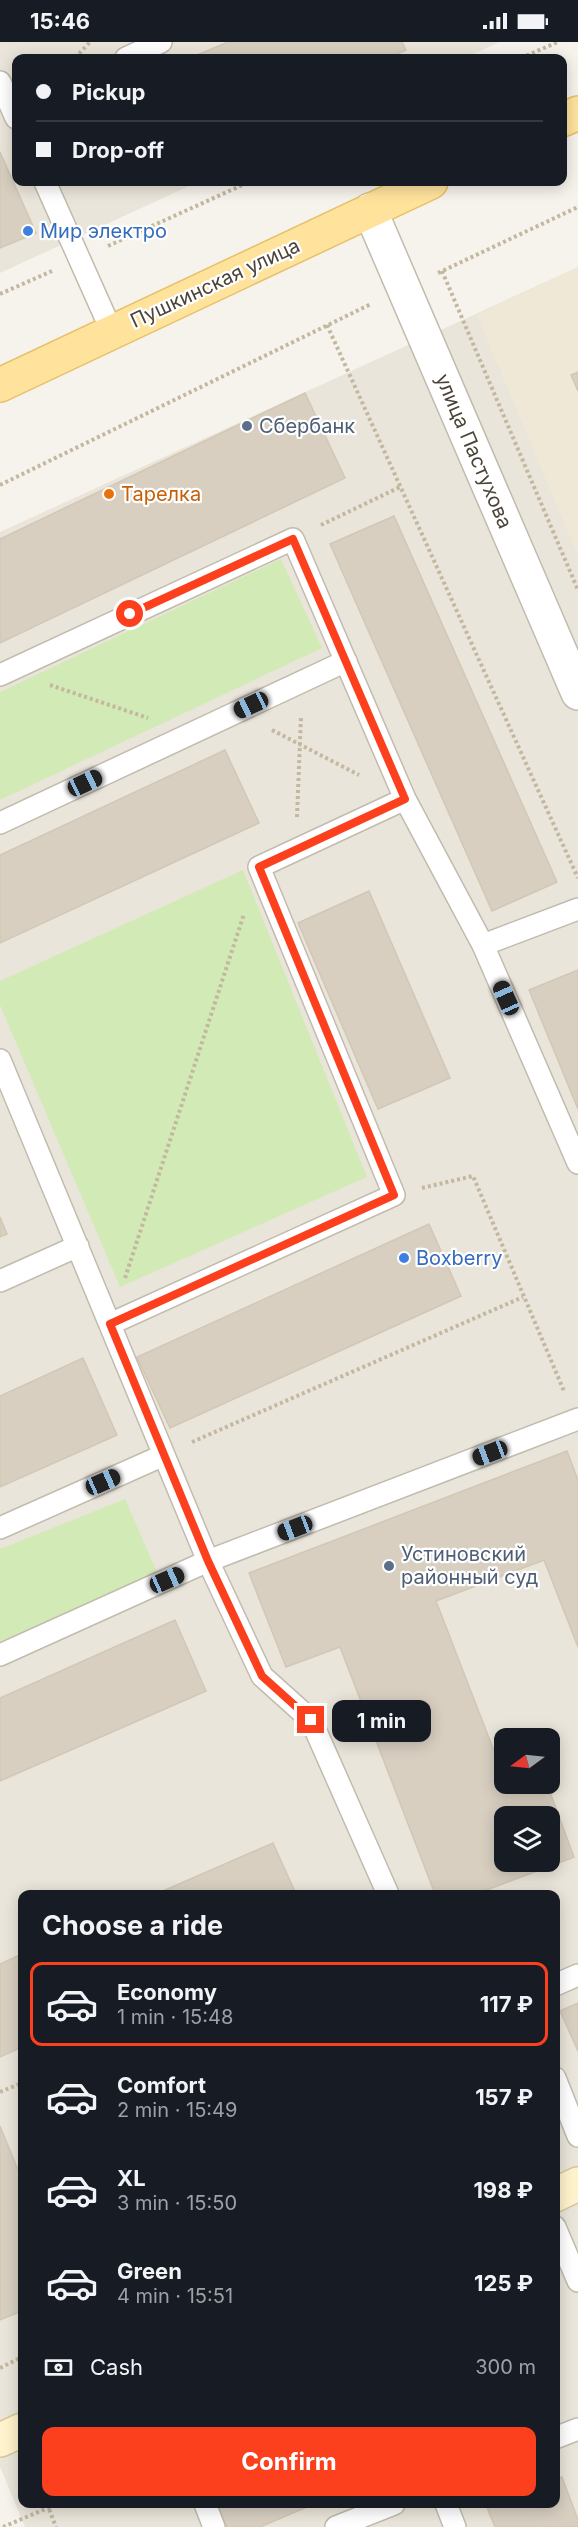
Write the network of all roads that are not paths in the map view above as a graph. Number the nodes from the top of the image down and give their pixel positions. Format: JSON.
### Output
{"nodes":[{"id":1,"x":161,"y":42,"type":"edge"},
{"id":2,"x":135,"y":54,"type":"edge"},
{"id":3,"x":0,"y":82,"type":"edge"},
{"id":4,"x":11,"y":114,"type":"edge"},
{"id":5,"x":47,"y":186,"type":"edge"},
{"id":6,"x":422,"y":186,"type":"edge"},
{"id":7,"x":370,"y":210,"type":"junction"},
{"id":8,"x":112,"y":332,"type":"junction"},
{"id":9,"x":0,"y":385,"type":"edge"},
{"id":10,"x":346,"y":661,"type":"junction"},
{"id":11,"x":4,"y":673,"type":"edge"},
{"id":12,"x":578,"y":693,"type":"edge"},
{"id":13,"x":405,"y":799,"type":"junction"},
{"id":14,"x":0,"y":823,"type":"edge"},
{"id":15,"x":578,"y":909,"type":"edge"},
{"id":16,"x":483,"y":945,"type":"junction"},
{"id":17,"x":0,"y":1060,"type":"edge"},
{"id":18,"x":578,"y":1163,"type":"edge"},
{"id":19,"x":78,"y":1246,"type":"junction"},
{"id":20,"x":0,"y":1281,"type":"edge"},
{"id":21,"x":110,"y":1324,"type":"junction"},
{"id":22,"x":578,"y":1421,"type":"edge"},
{"id":23,"x":164,"y":1455,"type":"junction"},
{"id":24,"x":0,"y":1528,"type":"edge"},
{"id":25,"x":208,"y":1561,"type":"junction"},
{"id":26,"x":0,"y":1655,"type":"edge"},
{"id":27,"x":386,"y":1890,"type":"edge"},
{"id":28,"x":578,"y":1975,"type":"edge"},
{"id":29,"x":560,"y":1983,"type":"edge"},
{"id":30,"x":560,"y":2091,"type":"edge"},
{"id":31,"x":578,"y":2136,"type":"edge"},
{"id":32,"x":578,"y":2184,"type":"edge"},
{"id":33,"x":560,"y":2192,"type":"edge"},
{"id":34,"x":560,"y":2239,"type":"edge"},
{"id":35,"x":578,"y":2281,"type":"edge"},
{"id":36,"x":578,"y":2429,"type":"edge"},
{"id":37,"x":18,"y":2432,"type":"edge"},
{"id":38,"x":560,"y":2436,"type":"edge"},
{"id":39,"x":0,"y":2440,"type":"edge"},
{"id":40,"x":207,"y":2508,"type":"edge"},
{"id":41,"x":384,"y":2508,"type":"edge"},
{"id":42,"x":448,"y":2508,"type":"edge"},
{"id":43,"x":214,"y":2527,"type":"edge"},
{"id":44,"x":336,"y":2527,"type":"edge"},
{"id":45,"x":455,"y":2527,"type":"edge"}],
"edges":[{"from":1,"to":2,"type":"lane"},
{"from":3,"to":4,"type":"lane"},
{"from":5,"to":8,"type":"lane"},
{"from":6,"to":7,"type":"main road","name":"Пушкинская улица"},
{"from":7,"to":8,"type":"main road","name":"Пушкинская улица"},
{"from":7,"to":12,"type":"street","name":"улица Пастухова"},
{"from":8,"to":9,"type":"main road","name":"Пушкинская улица"},
{"from":10,"to":11,"type":"lane"},
{"from":10,"to":13,"type":"lane"},
{"from":10,"to":14,"type":"lane"},
{"from":13,"to":16,"type":"lane"},
{"from":13,"to":21,"type":"lane"},
{"from":15,"to":16,"type":"lane"},
{"from":16,"to":18,"type":"lane"},
{"from":17,"to":19,"type":"lane"},
{"from":19,"to":20,"type":"lane"},
{"from":19,"to":21,"type":"lane"},
{"from":21,"to":23,"type":"lane"},
{"from":22,"to":25,"type":"lane"},
{"from":23,"to":24,"type":"lane"},
{"from":23,"to":25,"type":"lane"},
{"from":25,"to":26,"type":"lane"},
{"from":25,"to":27,"type":"lane"},
{"from":28,"to":29,"type":"lane"},
{"from":30,"to":31,"type":"lane"},
{"from":32,"to":33,"type":"street"},
{"from":34,"to":35,"type":"lane"},
{"from":36,"to":38,"type":"lane"},
{"from":37,"to":39,"type":"street"},
{"from":40,"to":43,"type":"lane"},
{"from":41,"to":44,"type":"lane"},
{"from":42,"to":45,"type":"lane"}]}
